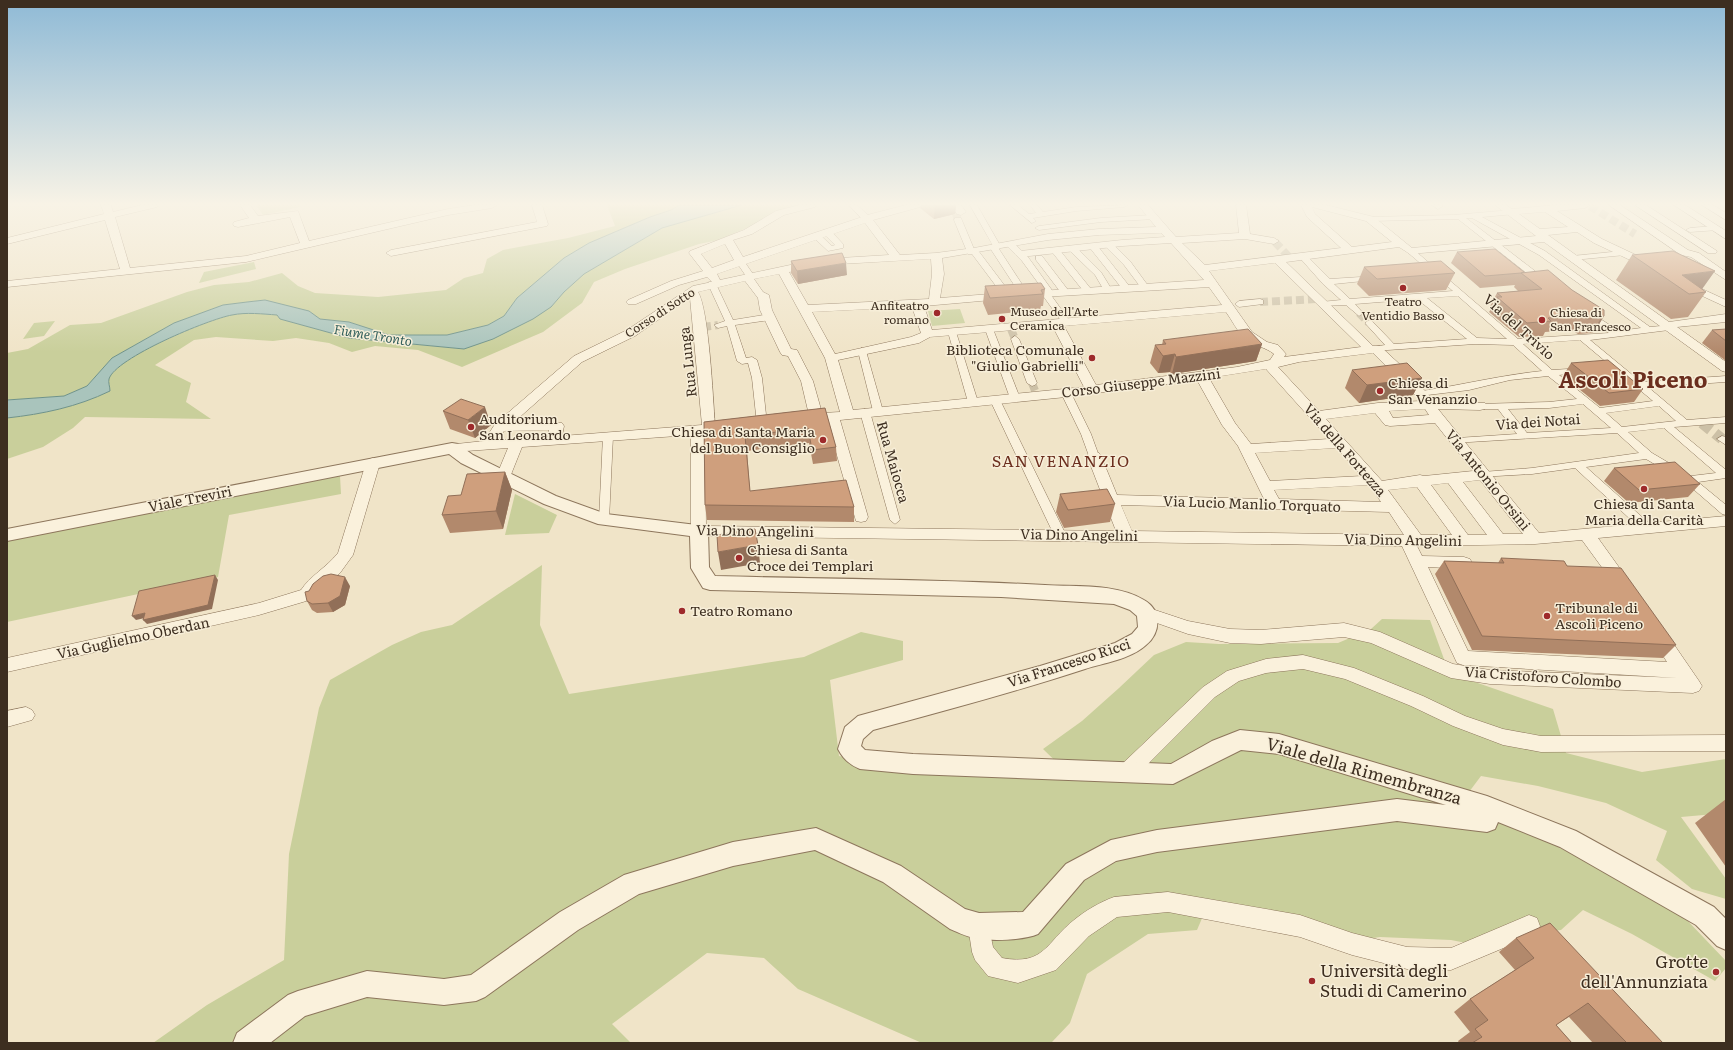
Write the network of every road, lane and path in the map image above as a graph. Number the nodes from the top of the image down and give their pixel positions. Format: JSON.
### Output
{"nodes":[{"id":1,"x":121,"y":254,"type":"edge"},
{"id":2,"x":268,"y":254,"type":"edge"},
{"id":3,"x":695,"y":254,"type":"edge"},
{"id":4,"x":712,"y":254,"type":"edge"},
{"id":5,"x":736,"y":254,"type":"edge"},
{"id":6,"x":762,"y":254,"type":"edge"},
{"id":7,"x":894,"y":254,"type":"edge"},
{"id":8,"x":951,"y":254,"type":"edge"},
{"id":9,"x":975,"y":254,"type":"edge"},
{"id":10,"x":1000,"y":254,"type":"edge"},
{"id":11,"x":1040,"y":254,"type":"edge"},
{"id":12,"x":1052,"y":254,"type":"edge"},
{"id":13,"x":1060,"y":254,"type":"edge"},
{"id":14,"x":1078,"y":254,"type":"edge"},
{"id":15,"x":1099,"y":254,"type":"edge"},
{"id":16,"x":1118,"y":254,"type":"edge"},
{"id":17,"x":1188,"y":254,"type":"edge"},
{"id":18,"x":1326,"y":254,"type":"edge"},
{"id":19,"x":1414,"y":254,"type":"edge"},
{"id":20,"x":1509,"y":254,"type":"edge"},
{"id":21,"x":1543,"y":254,"type":"edge"},
{"id":22,"x":1568,"y":254,"type":"edge"},
{"id":23,"x":1612,"y":254,"type":"edge"},
{"id":24,"x":1624,"y":254,"type":"edge"},
{"id":25,"x":1690,"y":254,"type":"edge"},
{"id":26,"x":1699,"y":254,"type":"edge"},
{"id":27,"x":1695,"y":255,"type":"junction"},
{"id":28,"x":936,"y":256,"type":"junction"},
{"id":29,"x":1022,"y":256,"type":"junction"},
{"id":30,"x":896,"y":257,"type":"junction"},
{"id":31,"x":1303,"y":257,"type":"junction"},
{"id":32,"x":1039,"y":258,"type":"junction"},
{"id":33,"x":1573,"y":258,"type":"junction"},
{"id":34,"x":1286,"y":259,"type":"junction"},
{"id":35,"x":1675,"y":259,"type":"edge"},
{"id":36,"x":741,"y":263,"type":"junction"},
{"id":37,"x":724,"y":268,"type":"junction"},
{"id":38,"x":1202,"y":269,"type":"junction"},
{"id":39,"x":783,"y":270,"type":"junction"},
{"id":40,"x":1714,"y":270,"type":"junction"},
{"id":41,"x":126,"y":271,"type":"junction"},
{"id":42,"x":1701,"y":272,"type":"edge"},
{"id":43,"x":1436,"y":273,"type":"junction"},
{"id":44,"x":1637,"y":273,"type":"edge"},
{"id":45,"x":1420,"y":274,"type":"edge"},
{"id":46,"x":1615,"y":276,"type":"dead end"},
{"id":47,"x":1726,"y":276,"type":"edge"},
{"id":48,"x":1600,"y":277,"type":"junction"},
{"id":49,"x":749,"y":278,"type":"junction"},
{"id":50,"x":1381,"y":278,"type":"edge"},
{"id":51,"x":714,"y":280,"type":"junction"},
{"id":52,"x":1680,"y":281,"type":"edge"},
{"id":53,"x":1326,"y":282,"type":"junction"},
{"id":54,"x":1213,"y":283,"type":"junction"},
{"id":55,"x":7,"y":284,"type":"edge"},
{"id":56,"x":1549,"y":286,"type":"edge"},
{"id":57,"x":1145,"y":287,"type":"junction"},
{"id":58,"x":1127,"y":288,"type":"junction"},
{"id":59,"x":1108,"y":290,"type":"junction"},
{"id":60,"x":1088,"y":291,"type":"junction"},
{"id":61,"x":692,"y":292,"type":"junction"},
{"id":62,"x":1065,"y":292,"type":"junction"},
{"id":63,"x":1048,"y":293,"type":"junction"},
{"id":64,"x":1460,"y":293,"type":"junction"},
{"id":65,"x":1025,"y":295,"type":"junction"},
{"id":66,"x":1008,"y":296,"type":"junction"},
{"id":67,"x":1419,"y":296,"type":"junction"},
{"id":68,"x":632,"y":302,"type":"dead end"},
{"id":69,"x":934,"y":302,"type":"junction"},
{"id":70,"x":1260,"y":302,"type":"tunnel mouth"},
{"id":71,"x":1347,"y":302,"type":"junction"},
{"id":72,"x":917,"y":303,"type":"junction"},
{"id":73,"x":1324,"y":304,"type":"junction"},
{"id":74,"x":1726,"y":304,"type":"edge"},
{"id":75,"x":1232,"y":305,"type":"junction"},
{"id":76,"x":803,"y":309,"type":"junction"},
{"id":77,"x":1581,"y":309,"type":"edge"},
{"id":78,"x":1359,"y":313,"type":"tunnel mouth"},
{"id":79,"x":770,"y":317,"type":"junction"},
{"id":80,"x":1726,"y":318,"type":"edge"},
{"id":81,"x":730,"y":323,"type":"junction"},
{"id":82,"x":1062,"y":323,"type":"junction"},
{"id":83,"x":1369,"y":323,"type":"tunnel mouth"},
{"id":84,"x":718,"y":325,"type":"tunnel mouth"},
{"id":85,"x":1669,"y":327,"type":"junction"},
{"id":86,"x":989,"y":329,"type":"junction"},
{"id":87,"x":1649,"y":330,"type":"junction"},
{"id":88,"x":952,"y":332,"type":"junction"},
{"id":89,"x":926,"y":334,"type":"junction"},
{"id":90,"x":1617,"y":334,"type":"junction"},
{"id":91,"x":1581,"y":337,"type":"junction"},
{"id":92,"x":1015,"y":339,"type":"tunnel mouth"},
{"id":93,"x":1476,"y":341,"type":"junction"},
{"id":94,"x":1514,"y":342,"type":"junction"},
{"id":95,"x":1392,"y":347,"type":"junction"},
{"id":96,"x":1374,"y":349,"type":"junction"},
{"id":97,"x":862,"y":351,"type":"junction"},
{"id":98,"x":831,"y":358,"type":"junction"},
{"id":99,"x":1273,"y":364,"type":"junction"},
{"id":100,"x":1616,"y":366,"type":"junction"},
{"id":101,"x":1602,"y":368,"type":"edge"},
{"id":102,"x":1726,"y":368,"type":"edge"},
{"id":103,"x":1588,"y":369,"type":"edge"},
{"id":104,"x":1549,"y":372,"type":"junction"},
{"id":105,"x":1201,"y":376,"type":"junction"},
{"id":106,"x":1726,"y":379,"type":"edge"},
{"id":107,"x":1032,"y":383,"type":"tunnel mouth"},
{"id":108,"x":1639,"y":385,"type":"junction"},
{"id":109,"x":1092,"y":390,"type":"junction"},
{"id":110,"x":1066,"y":393,"type":"junction"},
{"id":111,"x":1422,"y":394,"type":"junction"},
{"id":112,"x":1015,"y":398,"type":"junction"},
{"id":113,"x":995,"y":400,"type":"junction"},
{"id":114,"x":973,"y":402,"type":"junction"},
{"id":115,"x":1584,"y":402,"type":"junction"},
{"id":116,"x":1661,"y":404,"type":"junction"},
{"id":117,"x":1429,"y":406,"type":"junction"},
{"id":118,"x":1480,"y":406,"type":"joint"},
{"id":119,"x":1501,"y":406,"type":"junction"},
{"id":120,"x":1378,"y":407,"type":"junction"},
{"id":121,"x":878,"y":411,"type":"junction"},
{"id":122,"x":1598,"y":411,"type":"junction"},
{"id":123,"x":864,"y":412,"type":"junction"},
{"id":124,"x":847,"y":414,"type":"junction"},
{"id":125,"x":832,"y":416,"type":"junction"},
{"id":126,"x":1316,"y":416,"type":"junction"},
{"id":127,"x":817,"y":418,"type":"junction"},
{"id":128,"x":794,"y":420,"type":"edge"},
{"id":129,"x":1440,"y":420,"type":"junction"},
{"id":130,"x":1726,"y":420,"type":"edge"},
{"id":131,"x":778,"y":422,"type":"edge"},
{"id":132,"x":1685,"y":423,"type":"junction"},
{"id":133,"x":762,"y":424,"type":"junction"},
{"id":134,"x":1664,"y":426,"type":"junction"},
{"id":135,"x":500,"y":427,"type":"junction"},
{"id":136,"x":1621,"y":430,"type":"junction"},
{"id":137,"x":704,"y":431,"type":"junction"},
{"id":138,"x":608,"y":436,"type":"junction"},
{"id":139,"x":1525,"y":437,"type":"junction"},
{"id":140,"x":554,"y":440,"type":"junction"},
{"id":141,"x":1457,"y":441,"type":"junction"},
{"id":142,"x":517,"y":442,"type":"junction"},
{"id":143,"x":1340,"y":443,"type":"junction"},
{"id":144,"x":489,"y":444,"type":"junction"},
{"id":145,"x":452,"y":448,"type":"junction"},
{"id":146,"x":1246,"y":449,"type":"junction"},
{"id":147,"x":1648,"y":455,"type":"junction"},
{"id":148,"x":1094,"y":456,"type":"joint"},
{"id":149,"x":366,"y":464,"type":"junction"},
{"id":150,"x":1578,"y":465,"type":"junction"},
{"id":151,"x":1483,"y":474,"type":"junction"},
{"id":152,"x":1726,"y":475,"type":"edge"},
{"id":153,"x":503,"y":476,"type":"junction"},
{"id":154,"x":1452,"y":478,"type":"junction"},
{"id":155,"x":1420,"y":480,"type":"junction"},
{"id":156,"x":1689,"y":480,"type":"junction"},
{"id":157,"x":1376,"y":483,"type":"junction"},
{"id":158,"x":1265,"y":486,"type":"junction"},
{"id":159,"x":1112,"y":500,"type":"junction"},
{"id":160,"x":1274,"y":504,"type":"junction"},
{"id":161,"x":1393,"y":507,"type":"junction"},
{"id":162,"x":861,"y":517,"type":"dead end"},
{"id":163,"x":604,"y":520,"type":"junction"},
{"id":164,"x":895,"y":520,"type":"dead end"},
{"id":165,"x":1725,"y":520,"type":"edge"},
{"id":166,"x":1647,"y":528,"type":"junction"},
{"id":167,"x":699,"y":531,"type":"junction"},
{"id":168,"x":1586,"y":534,"type":"junction"},
{"id":169,"x":7,"y":535,"type":"edge"},
{"id":170,"x":1060,"y":535,"type":"junction"},
{"id":171,"x":1126,"y":536,"type":"junction"},
{"id":172,"x":1535,"y":539,"type":"junction"},
{"id":173,"x":1411,"y":540,"type":"junction"},
{"id":174,"x":1499,"y":540,"type":"junction"},
{"id":175,"x":1464,"y":541,"type":"junction"},
{"id":176,"x":1417,"y":561,"type":"junction"},
{"id":177,"x":1480,"y":564,"type":"edge"},
{"id":178,"x":1590,"y":569,"type":"edge"},
{"id":179,"x":1614,"y":570,"type":"junction"},
{"id":180,"x":1631,"y":595,"type":"edge"},
{"id":181,"x":1146,"y":613,"type":"junction"},
{"id":182,"x":1648,"y":620,"type":"edge"},
{"id":183,"x":7,"y":666,"type":"edge"},
{"id":184,"x":1682,"y":670,"type":"junction"},
{"id":185,"x":26,"y":714,"type":"dead end"},
{"id":186,"x":7,"y":719,"type":"edge"},
{"id":187,"x":1726,"y":744,"type":"edge"},
{"id":188,"x":1128,"y":771,"type":"junction"},
{"id":189,"x":1487,"y":807,"type":"junction"},
{"id":190,"x":979,"y":926,"type":"junction"},
{"id":191,"x":1529,"y":926,"type":"dead end"},
{"id":192,"x":1726,"y":937,"type":"edge"},
{"id":193,"x":247,"y":1043,"type":"edge"}],
"edges":[{"from":1,"to":41,"type":"street"},
{"from":2,"to":41,"type":"street"},
{"from":3,"to":51,"type":"street"},
{"from":4,"to":37,"type":"street"},
{"from":5,"to":36,"type":"street"},
{"from":6,"to":36,"type":"street"},
{"from":7,"to":30,"type":"street"},
{"from":8,"to":28,"type":"street","name":"Corso di Sotto"},
{"from":9,"to":66,"type":"street"},
{"from":10,"to":65,"type":"street"},
{"from":11,"to":29,"type":"street"},
{"from":12,"to":32,"type":"street"},
{"from":13,"to":60,"type":"street"},
{"from":14,"to":59,"type":"street"},
{"from":15,"to":58,"type":"street"},
{"from":16,"to":57,"type":"street"},
{"from":17,"to":38,"type":"street"},
{"from":18,"to":31,"type":"street"},
{"from":19,"to":43,"type":"street","name":"Via del Trivio"},
{"from":20,"to":56,"type":"street"},
{"from":21,"to":87,"type":"street"},
{"from":22,"to":33,"type":"street"},
{"from":23,"to":33,"type":"street"},
{"from":24,"to":44,"type":"street"},
{"from":25,"to":27,"type":"street"},
{"from":26,"to":27,"type":"street"},
{"from":27,"to":35,"type":"street"},
{"from":27,"to":40,"type":"street"},
{"from":28,"to":30,"type":"street","name":"Corso di Sotto"},
{"from":28,"to":69,"type":"street"},
{"from":29,"to":32,"type":"street"},
{"from":29,"to":63,"type":"street"},
{"from":30,"to":39,"type":"street","name":"Corso di Sotto"},
{"from":31,"to":34,"type":"street"},
{"from":31,"to":53,"type":"street"},
{"from":32,"to":62,"type":"street"},
{"from":33,"to":48,"type":"street"},
{"from":34,"to":38,"type":"street"},
{"from":34,"to":73,"type":"street","name":"Via Antonio Orsini"},
{"from":36,"to":37,"type":"street"},
{"from":36,"to":49,"type":"street"},
{"from":37,"to":51,"type":"street"},
{"from":38,"to":54,"type":"street"},
{"from":39,"to":49,"type":"street","name":"Corso di Sotto"},
{"from":39,"to":76,"type":"street"},
{"from":40,"to":42,"type":"street"},
{"from":40,"to":47,"type":"street"},
{"from":41,"to":55,"type":"street"},
{"from":43,"to":45,"type":"street"},
{"from":43,"to":64,"type":"street","name":"Via del Trivio"},
{"from":46,"to":48,"type":"street"},
{"from":48,"to":85,"type":"street"},
{"from":49,"to":51,"type":"street","name":"Corso di Sotto"},
{"from":49,"to":79,"type":"street"},
{"from":50,"to":53,"type":"street"},
{"from":51,"to":61,"type":"street","name":"Corso di Sotto"},
{"from":51,"to":68,"type":"street"},
{"from":51,"to":81,"type":"street"},
{"from":52,"to":74,"type":"street"},
{"from":53,"to":71,"type":"street"},
{"from":54,"to":57,"type":"street"},
{"from":54,"to":75,"type":"street"},
{"from":57,"to":58,"type":"street"},
{"from":58,"to":59,"type":"street"},
{"from":59,"to":60,"type":"street"},
{"from":60,"to":62,"type":"street"},
{"from":61,"to":135,"type":"street","name":"Corso di Sotto"},
{"from":61,"to":137,"type":"street","name":"Rua Lunga"},
{"from":62,"to":63,"type":"street"},
{"from":63,"to":65,"type":"street"},
{"from":63,"to":82,"type":"street"},
{"from":64,"to":67,"type":"street"},
{"from":64,"to":94,"type":"street","name":"Via del Trivio"},
{"from":65,"to":66,"type":"street"},
{"from":66,"to":69,"type":"street"},
{"from":67,"to":71,"type":"street"},
{"from":67,"to":93,"type":"street"},
{"from":69,"to":72,"type":"street"},
{"from":70,"to":75,"type":"street"},
{"from":71,"to":73,"type":"street"},
{"from":71,"to":78,"type":"street"},
{"from":72,"to":76,"type":"street"},
{"from":72,"to":89,"type":"street"},
{"from":73,"to":96,"type":"street","name":"Via Antonio Orsini"},
{"from":75,"to":82,"type":"street"},
{"from":75,"to":99,"type":"street"},
{"from":76,"to":98,"type":"street"},
{"from":77,"to":90,"type":"street"},
{"from":79,"to":81,"type":"street"},
{"from":79,"to":127,"type":"street"},
{"from":80,"to":85,"type":"street","name":"Corso Giuseppe Mazzini"},
{"from":81,"to":84,"type":"street"},
{"from":81,"to":133,"type":"street"},
{"from":82,"to":86,"type":"street"},
{"from":82,"to":109,"type":"street"},
{"from":83,"to":95,"type":"street"},
{"from":85,"to":87,"type":"street","name":"Corso Giuseppe Mazzini"},
{"from":85,"to":102,"type":"street"},
{"from":86,"to":88,"type":"street"},
{"from":86,"to":112,"type":"street"},
{"from":87,"to":90,"type":"street","name":"Corso Giuseppe Mazzini"},
{"from":88,"to":89,"type":"street"},
{"from":88,"to":114,"type":"street"},
{"from":89,"to":97,"type":"street"},
{"from":90,"to":91,"type":"street","name":"Corso Giuseppe Mazzini"},
{"from":91,"to":94,"type":"street","name":"Corso Giuseppe Mazzini"},
{"from":91,"to":100,"type":"street"},
{"from":92,"to":107,"type":"street"},
{"from":93,"to":94,"type":"street","name":"Corso Giuseppe Mazzini"},
{"from":93,"to":95,"type":"street","name":"Corso Giuseppe Mazzini"},
{"from":94,"to":104,"type":"street","name":"Via del Trivio"},
{"from":95,"to":96,"type":"street","name":"Corso Giuseppe Mazzini"},
{"from":96,"to":99,"type":"street","name":"Corso Giuseppe Mazzini"},
{"from":96,"to":111,"type":"street","name":"Via Antonio Orsini"},
{"from":97,"to":98,"type":"street"},
{"from":97,"to":121,"type":"street"},
{"from":98,"to":124,"type":"street"},
{"from":99,"to":105,"type":"street","name":"Corso Giuseppe Mazzini"},
{"from":99,"to":126,"type":"street","name":"Via della Fortezza"},
{"from":100,"to":101,"type":"street"},
{"from":100,"to":108,"type":"street"},
{"from":103,"to":104,"type":"street"},
{"from":104,"to":111,"type":"street"},
{"from":104,"to":115,"type":"street","name":"Via del Trivio"},
{"from":105,"to":109,"type":"street","name":"Corso Giuseppe Mazzini"},
{"from":105,"to":146,"type":"street"},
{"from":106,"to":108,"type":"street"},
{"from":108,"to":116,"type":"street"},
{"from":109,"to":110,"type":"street","name":"Corso Giuseppe Mazzini"},
{"from":110,"to":112,"type":"street","name":"Corso Giuseppe Mazzini"},
{"from":110,"to":148,"type":"street"},
{"from":111,"to":117,"type":"street","name":"Via Antonio Orsini"},
{"from":112,"to":113,"type":"street","name":"Corso Giuseppe Mazzini"},
{"from":113,"to":114,"type":"street","name":"Corso Giuseppe Mazzini"},
{"from":113,"to":170,"type":"street"},
{"from":114,"to":121,"type":"street","name":"Corso Giuseppe Mazzini"},
{"from":115,"to":119,"type":"street"},
{"from":115,"to":122,"type":"street","name":"Via del Trivio"},
{"from":116,"to":122,"type":"street"},
{"from":116,"to":132,"type":"street"},
{"from":117,"to":118,"type":"street"},
{"from":117,"to":120,"type":"street"},
{"from":117,"to":129,"type":"street","name":"Via Antonio Orsini"},
{"from":118,"to":119,"type":"street"},
{"from":119,"to":139,"type":"street"},
{"from":120,"to":126,"type":"street"},
{"from":120,"to":129,"type":"street"},
{"from":121,"to":123,"type":"street","name":"Corso Giuseppe Mazzini"},
{"from":122,"to":136,"type":"street","name":"Via del Trivio"},
{"from":123,"to":124,"type":"street","name":"Corso Giuseppe Mazzini"},
{"from":123,"to":164,"type":"street","name":"Rua Maiocca"},
{"from":124,"to":125,"type":"street","name":"Corso Giuseppe Mazzini"},
{"from":125,"to":127,"type":"street","name":"Corso Giuseppe Mazzini"},
{"from":125,"to":162,"type":"street"},
{"from":126,"to":143,"type":"street","name":"Via della Fortezza"},
{"from":127,"to":128,"type":"street","name":"Corso Giuseppe Mazzini"},
{"from":129,"to":141,"type":"street","name":"Via Antonio Orsini"},
{"from":130,"to":132,"type":"street","name":"Via dei Notai"},
{"from":131,"to":133,"type":"street"},
{"from":132,"to":134,"type":"street","name":"Via dei Notai"},
{"from":133,"to":137,"type":"street"},
{"from":134,"to":136,"type":"street","name":"Via dei Notai"},
{"from":134,"to":152,"type":"street"},
{"from":135,"to":140,"type":"street"},
{"from":135,"to":144,"type":"street","name":"Corso di Sotto"},
{"from":136,"to":139,"type":"street","name":"Via dei Notai"},
{"from":136,"to":147,"type":"street","name":"Via del Trivio"},
{"from":137,"to":138,"type":"street"},
{"from":137,"to":167,"type":"street","name":"Rua Lunga"},
{"from":138,"to":140,"type":"street"},
{"from":138,"to":163,"type":"street"},
{"from":139,"to":141,"type":"street","name":"Via dei Notai"},
{"from":140,"to":142,"type":"street"},
{"from":141,"to":151,"type":"street","name":"Via Antonio Orsini"},
{"from":142,"to":144,"type":"street"},
{"from":142,"to":153,"type":"street"},
{"from":143,"to":146,"type":"street"},
{"from":143,"to":157,"type":"street","name":"Via della Fortezza"},
{"from":144,"to":145,"type":"street"},
{"from":145,"to":149,"type":"street","name":"Viale Treviri"},
{"from":145,"to":153,"type":"street","name":"Via Dino Angelini"},
{"from":146,"to":158,"type":"street"},
{"from":147,"to":150,"type":"street"},
{"from":147,"to":156,"type":"street","name":"Via del Trivio"},
{"from":148,"to":159,"type":"street"},
{"from":149,"to":169,"type":"street","name":"Viale Treviri"},
{"from":149,"to":183,"type":"street","name":"Via Guglielmo Oberdan"},
{"from":150,"to":151,"type":"street"},
{"from":150,"to":166,"type":"street"},
{"from":151,"to":154,"type":"street"},
{"from":151,"to":172,"type":"street","name":"Via Antonio Orsini"},
{"from":152,"to":156,"type":"street"},
{"from":153,"to":163,"type":"street","name":"Via Dino Angelini"},
{"from":154,"to":155,"type":"street"},
{"from":154,"to":174,"type":"street"},
{"from":155,"to":157,"type":"street"},
{"from":155,"to":175,"type":"street"},
{"from":156,"to":165,"type":"street","name":"Via del Trivio"},
{"from":157,"to":158,"type":"street"},
{"from":157,"to":161,"type":"street","name":"Via della Fortezza"},
{"from":158,"to":160,"type":"street"},
{"from":159,"to":160,"type":"street","name":"Via Lucio Manlio Torquato"},
{"from":159,"to":171,"type":"street"},
{"from":160,"to":161,"type":"street","name":"Via Lucio Manlio Torquato"},
{"from":161,"to":173,"type":"street","name":"Via della Fortezza"},
{"from":163,"to":167,"type":"street","name":"Via Dino Angelini"},
{"from":165,"to":166,"type":"street","name":"Via Dino Angelini"},
{"from":166,"to":168,"type":"street","name":"Via Dino Angelini"},
{"from":167,"to":170,"type":"street","name":"Via Dino Angelini"},
{"from":167,"to":181,"type":"street"},
{"from":168,"to":172,"type":"street","name":"Via Dino Angelini"},
{"from":168,"to":179,"type":"street"},
{"from":170,"to":171,"type":"street","name":"Via Dino Angelini"},
{"from":171,"to":173,"type":"street","name":"Via Dino Angelini"},
{"from":172,"to":174,"type":"street","name":"Via Dino Angelini"},
{"from":173,"to":175,"type":"street","name":"Via Dino Angelini"},
{"from":173,"to":176,"type":"street","name":"Via della Fortezza"},
{"from":174,"to":175,"type":"street","name":"Via Dino Angelini"},
{"from":176,"to":177,"type":"street"},
{"from":176,"to":184,"type":"street","name":"Via della Fortezza"},
{"from":178,"to":179,"type":"street"},
{"from":179,"to":180,"type":"street"},
{"from":181,"to":184,"type":"street","name":"Via Cristoforo Colombo"},
{"from":181,"to":188,"type":"street","name":"Via Francesco Ricci"},
{"from":182,"to":184,"type":"street"},
{"from":185,"to":186,"type":"street"},
{"from":187,"to":188,"type":"street"},
{"from":188,"to":189,"type":"street","name":"Viale della Rimembranza"},
{"from":189,"to":190,"type":"street","name":"Viale della Rimembranza"},
{"from":189,"to":192,"type":"street"},
{"from":190,"to":191,"type":"street"},
{"from":190,"to":193,"type":"street"}]}
